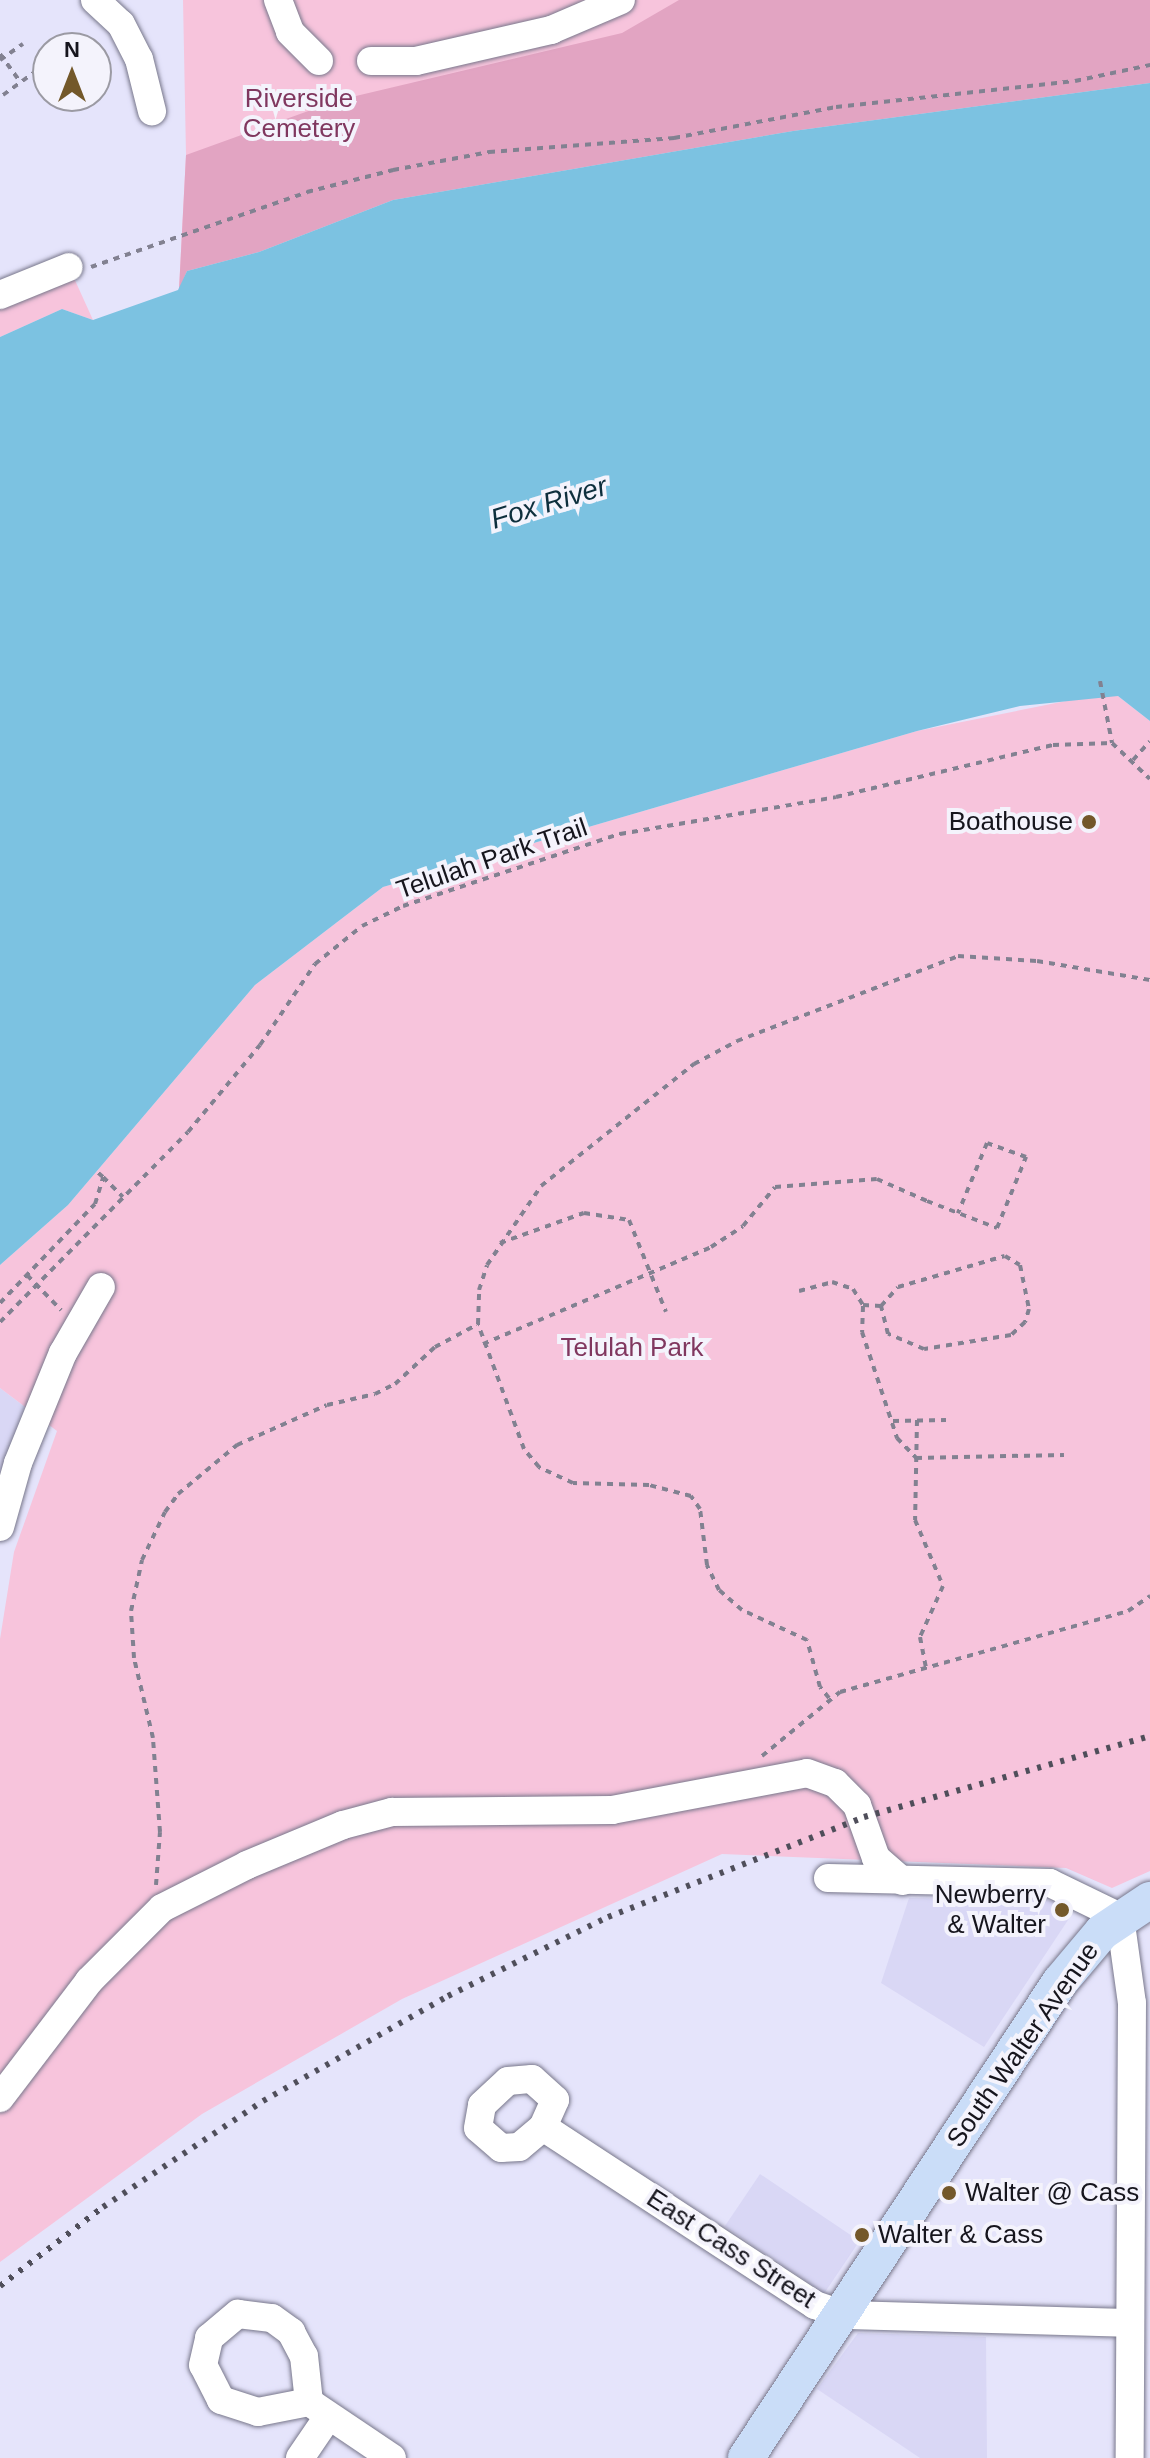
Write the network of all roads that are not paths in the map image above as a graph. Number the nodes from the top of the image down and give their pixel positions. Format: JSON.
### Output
{"nodes":[{"id":1,"x":95,"y":0,"type":"edge"},
{"id":2,"x":278,"y":0,"type":"edge"},
{"id":3,"x":621,"y":0,"type":"edge"},
{"id":4,"x":319,"y":61,"type":"dead end"},
{"id":5,"x":371,"y":61,"type":"dead end"},
{"id":6,"x":152,"y":111,"type":"dead end"},
{"id":7,"x":69,"y":267,"type":"road end"},
{"id":8,"x":0,"y":295,"type":"edge"},
{"id":9,"x":101,"y":1287,"type":"dead end"},
{"id":10,"x":9,"y":1460,"type":"edge"},
{"id":11,"x":0,"y":1527,"type":"edge"},
{"id":12,"x":828,"y":1878,"type":"dead end"},
{"id":13,"x":902,"y":1881,"type":"junction"},
{"id":14,"x":1135,"y":1908,"type":"edge"},
{"id":15,"x":0,"y":2098,"type":"edge"},
{"id":16,"x":543,"y":2127,"type":"dead end"},
{"id":17,"x":844,"y":2315,"type":"junction"},
{"id":18,"x":1130,"y":2323,"type":"junction"},
{"id":19,"x":300,"y":2458,"type":"edge"},
{"id":20,"x":392,"y":2458,"type":"edge"},
{"id":21,"x":746,"y":2458,"type":"edge"},
{"id":22,"x":1130,"y":2458,"type":"edge"}],
"edges":[{"from":1,"to":6,"type":"street"},
{"from":2,"to":4,"type":"street"},
{"from":3,"to":5,"type":"street"},
{"from":7,"to":8,"type":"street"},
{"from":9,"to":10,"type":"street"},
{"from":10,"to":11,"type":"street"},
{"from":12,"to":13,"type":"street"},
{"from":13,"to":14,"type":"street"},
{"from":13,"to":15,"type":"street"},
{"from":14,"to":17,"type":"main road","name":"South Walter Avenue"},
{"from":14,"to":18,"type":"street"},
{"from":16,"to":17,"type":"street","name":"East Cass Street"},
{"from":17,"to":18,"type":"street","name":"East Cass Street"},
{"from":17,"to":21,"type":"main road","name":"South Walter Avenue"},
{"from":18,"to":22,"type":"street"},
{"from":19,"to":20,"type":"street"}]}
